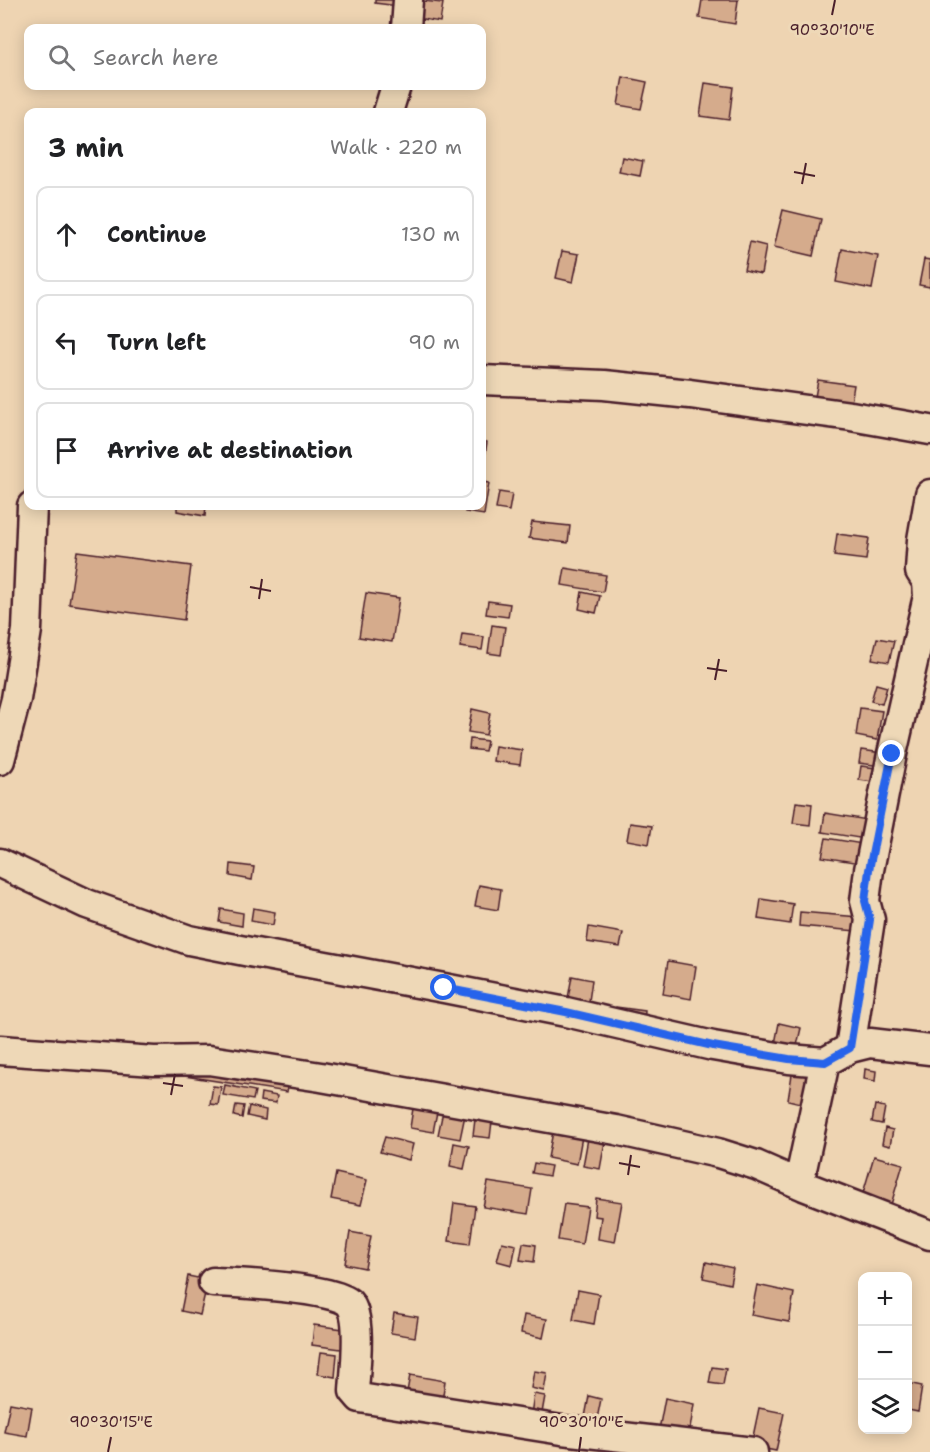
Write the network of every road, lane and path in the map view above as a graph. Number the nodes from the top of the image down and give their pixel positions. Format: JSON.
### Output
{"nodes":[{"id":1,"x":408,"y":0,"type":"edge"},
{"id":2,"x":406,"y":24,"type":"edge"},
{"id":3,"x":395,"y":90,"type":"edge"},
{"id":4,"x":389,"y":108,"type":"edge"},
{"id":5,"x":486,"y":380,"type":"edge"},
{"id":6,"x":930,"y":430,"type":"edge"},
{"id":7,"x":930,"y":494,"type":"edge"},
{"id":8,"x":32,"y":510,"type":"edge"},
{"id":9,"x":928,"y":583,"type":"edge"},
{"id":10,"x":0,"y":760,"type":"edge"},
{"id":11,"x":0,"y":862,"type":"edge"},
{"id":12,"x":850,"y":1048,"type":"junction"},
{"id":13,"x":0,"y":1050,"type":"edge"},
{"id":14,"x":930,"y":1050,"type":"edge"},
{"id":15,"x":825,"y":1062,"type":"junction"},
{"id":16,"x":799,"y":1184,"type":"junction"},
{"id":17,"x":930,"y":1235,"type":"edge"},
{"id":18,"x":213,"y":1282,"type":"dead end"},
{"id":19,"x":753,"y":1452,"type":"edge"}],
"edges":[{"from":1,"to":2,"type":"street"},
{"from":3,"to":4,"type":"street"},
{"from":5,"to":6,"type":"street"},
{"from":7,"to":9,"type":"street"},
{"from":8,"to":10,"type":"street"},
{"from":9,"to":12,"type":"street"},
{"from":11,"to":15,"type":"street"},
{"from":12,"to":14,"type":"street"},
{"from":12,"to":15,"type":"street"},
{"from":13,"to":16,"type":"street"},
{"from":15,"to":16,"type":"street"},
{"from":16,"to":17,"type":"street"},
{"from":18,"to":19,"type":"street"}]}
